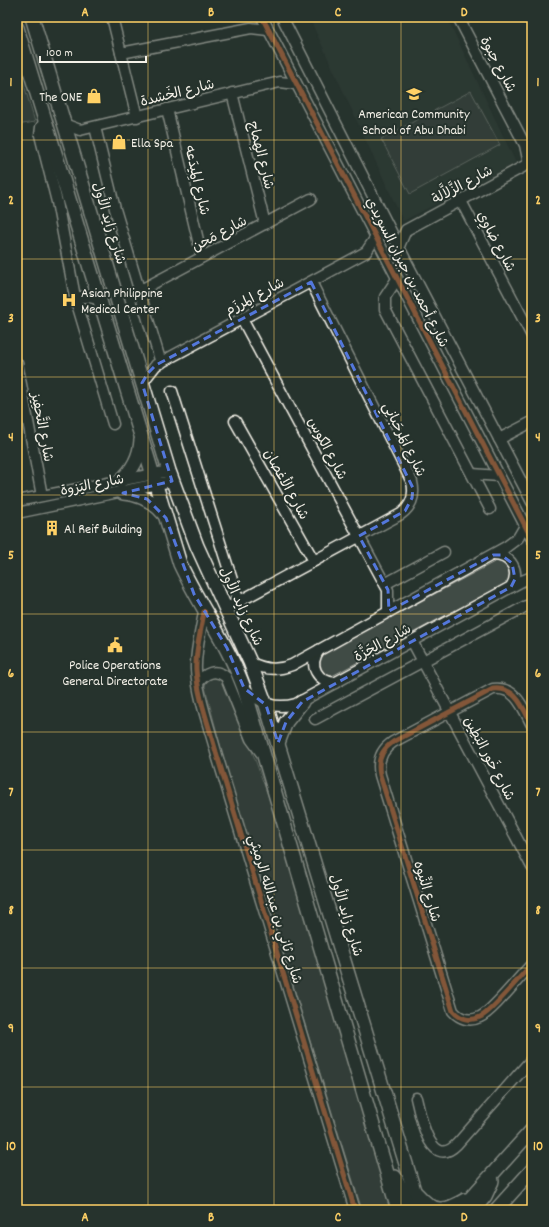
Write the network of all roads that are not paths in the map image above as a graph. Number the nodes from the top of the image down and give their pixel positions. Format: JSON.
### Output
{"nodes":[{"id":1,"x":32,"y":17,"type":"edge"},
{"id":2,"x":40,"y":17,"type":"edge"},
{"id":3,"x":112,"y":17,"type":"edge"},
{"id":4,"x":260,"y":17,"type":"edge"},
{"id":5,"x":282,"y":17,"type":"edge"},
{"id":6,"x":458,"y":17,"type":"edge"},
{"id":7,"x":17,"y":28,"type":"edge"},
{"id":8,"x":251,"y":28,"type":"junction"},
{"id":9,"x":268,"y":30,"type":"junction"},
{"id":10,"x":38,"y":38,"type":"junction"},
{"id":11,"x":121,"y":53,"type":"junction"},
{"id":12,"x":289,"y":69,"type":"junction"},
{"id":13,"x":280,"y":82,"type":"junction"},
{"id":14,"x":296,"y":84,"type":"junction"},
{"id":15,"x":232,"y":93,"type":"junction"},
{"id":16,"x":167,"y":109,"type":"junction"},
{"id":17,"x":137,"y":117,"type":"junction"},
{"id":18,"x":45,"y":121,"type":"junction"},
{"id":19,"x":64,"y":124,"type":"junction"},
{"id":20,"x":96,"y":127,"type":"junction"},
{"id":21,"x":80,"y":130,"type":"junction"},
{"id":22,"x":70,"y":146,"type":"junction"},
{"id":23,"x":529,"y":148,"type":"edge"},
{"id":24,"x":530,"y":163,"type":"edge"},
{"id":25,"x":311,"y":200,"type":"dead end"},
{"id":26,"x":461,"y":201,"type":"junction"},
{"id":27,"x":386,"y":222,"type":"junction"},
{"id":28,"x":264,"y":224,"type":"junction"},
{"id":29,"x":370,"y":226,"type":"junction"},
{"id":30,"x":406,"y":230,"type":"junction"},
{"id":31,"x":376,"y":237,"type":"junction"},
{"id":32,"x":399,"y":246,"type":"junction"},
{"id":33,"x":366,"y":252,"type":"junction"},
{"id":34,"x":385,"y":254,"type":"junction"},
{"id":35,"x":202,"y":257,"type":"junction"},
{"id":36,"x":397,"y":279,"type":"junction"},
{"id":37,"x":311,"y":282,"type":"junction"},
{"id":38,"x":139,"y":291,"type":"junction"},
{"id":39,"x":75,"y":297,"type":"junction"},
{"id":40,"x":99,"y":299,"type":"junction"},
{"id":41,"x":242,"y":319,"type":"junction"},
{"id":42,"x":532,"y":336,"type":"edge"},
{"id":43,"x":134,"y":358,"type":"junction"},
{"id":44,"x":17,"y":363,"type":"edge"},
{"id":45,"x":159,"y":364,"type":"junction"},
{"id":46,"x":469,"y":381,"type":"junction"},
{"id":47,"x":142,"y":383,"type":"junction"},
{"id":48,"x":454,"y":388,"type":"junction"},
{"id":49,"x":172,"y":391,"type":"dead end"},
{"id":50,"x":488,"y":417,"type":"junction"},
{"id":51,"x":235,"y":421,"type":"dead end"},
{"id":52,"x":532,"y":422,"type":"edge"},
{"id":53,"x":113,"y":424,"type":"dead end"},
{"id":54,"x":472,"y":424,"type":"junction"},
{"id":55,"x":141,"y":436,"type":"junction"},
{"id":56,"x":499,"y":439,"type":"junction"},
{"id":57,"x":472,"y":474,"type":"junction"},
{"id":58,"x":171,"y":476,"type":"junction"},
{"id":59,"x":500,"y":476,"type":"junction"},
{"id":60,"x":154,"y":480,"type":"junction"},
{"id":61,"x":122,"y":487,"type":"junction"},
{"id":62,"x":42,"y":496,"type":"junction"},
{"id":63,"x":17,"y":501,"type":"edge"},
{"id":64,"x":532,"y":502,"type":"edge"},
{"id":65,"x":490,"y":509,"type":"dead end"},
{"id":66,"x":17,"y":513,"type":"edge"},
{"id":67,"x":166,"y":518,"type":"junction"},
{"id":68,"x":526,"y":526,"type":"junction"},
{"id":69,"x":359,"y":536,"type":"junction"},
{"id":70,"x":532,"y":539,"type":"edge"},
{"id":71,"x":444,"y":552,"type":"dead end"},
{"id":72,"x":493,"y":554,"type":"junction"},
{"id":73,"x":314,"y":561,"type":"junction"},
{"id":74,"x":532,"y":577,"type":"edge"},
{"id":75,"x":387,"y":587,"type":"junction"},
{"id":76,"x":511,"y":587,"type":"junction"},
{"id":77,"x":239,"y":602,"type":"junction"},
{"id":78,"x":405,"y":602,"type":"junction"},
{"id":79,"x":526,"y":606,"type":"dead end"},
{"id":80,"x":225,"y":609,"type":"junction"},
{"id":81,"x":204,"y":612,"type":"junction"},
{"id":82,"x":388,"y":612,"type":"junction"},
{"id":83,"x":412,"y":642,"type":"junction"},
{"id":84,"x":319,"y":650,"type":"junction"},
{"id":85,"x":422,"y":661,"type":"junction"},
{"id":86,"x":250,"y":662,"type":"junction"},
{"id":87,"x":198,"y":683,"type":"junction"},
{"id":88,"x":335,"y":684,"type":"junction"},
{"id":89,"x":244,"y":688,"type":"junction"},
{"id":90,"x":302,"y":702,"type":"junction"},
{"id":91,"x":266,"y":705,"type":"junction"},
{"id":92,"x":450,"y":713,"type":"junction"},
{"id":93,"x":315,"y":719,"type":"dead end"},
{"id":94,"x":532,"y":725,"type":"edge"},
{"id":95,"x":278,"y":743,"type":"junction"},
{"id":96,"x":264,"y":756,"type":"junction"},
{"id":97,"x":532,"y":867,"type":"edge"},
{"id":98,"x":532,"y":964,"type":"edge"},
{"id":99,"x":532,"y":1059,"type":"edge"},
{"id":100,"x":416,"y":1098,"type":"dead end"},
{"id":101,"x":532,"y":1130,"type":"edge"},
{"id":102,"x":386,"y":1166,"type":"junction"},
{"id":103,"x":532,"y":1170,"type":"edge"},
{"id":104,"x":494,"y":1172,"type":"junction"},
{"id":105,"x":414,"y":1191,"type":"junction"},
{"id":106,"x":473,"y":1196,"type":"junction"},
{"id":107,"x":355,"y":1210,"type":"edge"},
{"id":108,"x":398,"y":1210,"type":"edge"},
{"id":109,"x":409,"y":1210,"type":"edge"},
{"id":110,"x":420,"y":1210,"type":"edge"},
{"id":111,"x":460,"y":1210,"type":"edge"},
{"id":112,"x":474,"y":1210,"type":"edge"},
{"id":113,"x":496,"y":1210,"type":"edge"}],
"edges":[{"from":1,"to":10,"type":"main road","name":"شارع زايد الأول"},
{"from":2,"to":10,"type":"main road"},
{"from":3,"to":11,"type":"street"},
{"from":4,"to":8,"type":"street"},
{"from":4,"to":9,"type":"street","name":"شارع أحمد بن جبران السويدي"},
{"from":5,"to":27,"type":"street","name":"شارع أحمد بن جبران السويدي"},
{"from":6,"to":23,"type":"street","name":"شارع حِبوة"},
{"from":7,"to":18,"type":"main road"},
{"from":8,"to":9,"type":"street"},
{"from":8,"to":11,"type":"street"},
{"from":9,"to":12,"type":"street","name":"شارع أحمد بن جبران السويدي"},
{"from":10,"to":19,"type":"main road","name":"شارع زايد الأول"},
{"from":11,"to":17,"type":"street"},
{"from":12,"to":13,"type":"street"},
{"from":12,"to":14,"type":"street","name":"شارع أحمد بن جبران السويدي"},
{"from":13,"to":14,"type":"street","name":"شارع الخَشدة"},
{"from":13,"to":15,"type":"street","name":"شارع الخَشدة"},
{"from":14,"to":29,"type":"street","name":"شارع أحمد بن جبران السويدي"},
{"from":15,"to":16,"type":"street","name":"شارع الخَشدة"},
{"from":15,"to":28,"type":"street","name":"شارع الهِماج"},
{"from":16,"to":17,"type":"street","name":"شارع الخَشدة"},
{"from":16,"to":35,"type":"street","name":"شارع المِيدَعه"},
{"from":17,"to":20,"type":"street","name":"شارع الخَشدة"},
{"from":18,"to":39,"type":"street"},
{"from":18,"to":40,"type":"main road"},
{"from":19,"to":21,"type":"street"},
{"from":19,"to":22,"type":"main road","name":"شارع زايد الأول"},
{"from":20,"to":21,"type":"street","name":"شارع الخَشدة"},
{"from":20,"to":38,"type":"street"},
{"from":21,"to":22,"type":"street"},
{"from":22,"to":43,"type":"main road","name":"شارع زايد الأول"},
{"from":23,"to":24,"type":"street","name":"شارع حِبوة"},
{"from":24,"to":26,"type":"street","name":"شارع الزَّلاَّلة"},
{"from":25,"to":28,"type":"street","name":"شارع مَحن"},
{"from":26,"to":30,"type":"street","name":"شارع الزَّلاَّلة"},
{"from":26,"to":42,"type":"street","name":"شارع ضاوِي"},
{"from":27,"to":29,"type":"street"},
{"from":27,"to":30,"type":"street"},
{"from":27,"to":32,"type":"street","name":"شارع أحمد بن جبران السويدي"},
{"from":28,"to":35,"type":"street","name":"شارع مَحن"},
{"from":29,"to":31,"type":"street","name":"شارع أحمد بن جبران السويدي"},
{"from":30,"to":32,"type":"street"},
{"from":31,"to":33,"type":"street","name":"شارع المِرزَم"},
{"from":31,"to":34,"type":"street","name":"شارع أحمد بن جبران السويدي"},
{"from":32,"to":46,"type":"street","name":"شارع أحمد بن جبران السويدي"},
{"from":33,"to":34,"type":"street"},
{"from":33,"to":37,"type":"street","name":"شارع المِرزَم"},
{"from":34,"to":36,"type":"street","name":"شارع أحمد بن جبران السويدي"},
{"from":35,"to":38,"type":"street","name":"شارع مَحن"},
{"from":36,"to":48,"type":"street","name":"شارع أحمد بن جبران السويدي"},
{"from":36,"to":57,"type":"street"},
{"from":37,"to":41,"type":"street","name":"شارع المِرزَم"},
{"from":37,"to":69,"type":"street","name":"شارع المَرحَبانِي"},
{"from":38,"to":45,"type":"street"},
{"from":39,"to":40,"type":"street"},
{"from":39,"to":53,"type":"street"},
{"from":40,"to":55,"type":"main road"},
{"from":41,"to":45,"type":"street","name":"شارع المِرزَم"},
{"from":41,"to":69,"type":"street","name":"شارع الكوس"},
{"from":43,"to":45,"type":"street"},
{"from":43,"to":47,"type":"main road","name":"شارع زايد الأول"},
{"from":44,"to":62,"type":"street","name":"شارع التَّحفِيز"},
{"from":45,"to":47,"type":"street","name":"شارع المِرزَم"},
{"from":46,"to":48,"type":"street"},
{"from":46,"to":50,"type":"street","name":"شارع أحمد بن جبران السويدي"},
{"from":47,"to":58,"type":"main road","name":"شارع زايد الأول"},
{"from":48,"to":54,"type":"street","name":"شارع أحمد بن جبران السويدي"},
{"from":49,"to":77,"type":"street"},
{"from":50,"to":54,"type":"street"},
{"from":50,"to":56,"type":"street","name":"شارع أحمد بن جبران السويدي"},
{"from":51,"to":73,"type":"street","name":"شارع الأغصان"},
{"from":52,"to":56,"type":"street"},
{"from":54,"to":59,"type":"street","name":"شارع أحمد بن جبران السويدي"},
{"from":55,"to":60,"type":"main road"},
{"from":55,"to":61,"type":"main road"},
{"from":56,"to":64,"type":"street","name":"شارع أحمد بن جبران السويدي"},
{"from":57,"to":59,"type":"street"},
{"from":57,"to":65,"type":"street"},
{"from":58,"to":60,"type":"street","name":"شارع اليَزوة"},
{"from":58,"to":80,"type":"main road","name":"شارع زايد الأول"},
{"from":59,"to":68,"type":"street","name":"شارع أحمد بن جبران السويدي"},
{"from":60,"to":61,"type":"street","name":"شارع اليَزوة"},
{"from":60,"to":67,"type":"main road"},
{"from":61,"to":62,"type":"street","name":"شارع اليَزوة"},
{"from":61,"to":66,"type":"street","name":"شارع اليَزوة"},
{"from":61,"to":67,"type":"main road"},
{"from":62,"to":63,"type":"street","name":"شارع اليَزوة"},
{"from":67,"to":81,"type":"main road"},
{"from":68,"to":70,"type":"street","name":"شارع أحمد بن جبران السويدي"},
{"from":68,"to":72,"type":"street","name":"شارع الجَزَّة"},
{"from":69,"to":73,"type":"street","name":"شارع المَرحَبانِي"},
{"from":69,"to":75,"type":"street","name":"شارع الكوس"},
{"from":71,"to":75,"type":"street"},
{"from":72,"to":76,"type":"street"},
{"from":72,"to":78,"type":"street","name":"شارع الجَزَّة"},
{"from":73,"to":77,"type":"street","name":"شارع المَرحَبانِي"},
{"from":74,"to":76,"type":"street","name":"شارع الجَزَّة"},
{"from":75,"to":78,"type":"street","name":"شارع الكوس"},
{"from":75,"to":82,"type":"street","name":"شارع الكوس"},
{"from":76,"to":83,"type":"street","name":"شارع الجَزَّة"},
{"from":77,"to":80,"type":"street","name":"شارع المَرحَبانِي"},
{"from":78,"to":82,"type":"street","name":"شارع الجَزَّة"},
{"from":79,"to":85,"type":"street"},
{"from":80,"to":86,"type":"main road","name":"شارع زايد الأول"},
{"from":81,"to":87,"type":"street","name":"شارع ثاني بن عبدالله الرميثي"},
{"from":81,"to":89,"type":"main road"},
{"from":82,"to":84,"type":"street","name":"شارع الجَزَّة"},
{"from":83,"to":85,"type":"street","name":"شارع خَور البَطِين"},
{"from":83,"to":88,"type":"street","name":"شارع الجَزَّة"},
{"from":84,"to":86,"type":"street","name":"شارع الجَزَّة"},
{"from":84,"to":88,"type":"street"},
{"from":85,"to":92,"type":"street","name":"شارع خَور البَطِين"},
{"from":85,"to":93,"type":"street"},
{"from":86,"to":91,"type":"main road","name":"شارع زايد الأول"},
{"from":87,"to":96,"type":"street"},
{"from":87,"to":107,"type":"street","name":"شارع ثاني بن عبدالله الرميثي"},
{"from":88,"to":90,"type":"street","name":"شارع الجَزَّة"},
{"from":89,"to":91,"type":"street"},
{"from":89,"to":96,"type":"main road"},
{"from":90,"to":91,"type":"street","name":"شارع الجَزَّة"},
{"from":90,"to":95,"type":"main road"},
{"from":91,"to":95,"type":"main road","name":"شارع زايد الأول"},
{"from":92,"to":94,"type":"street","name":"شارع النِّيوه"},
{"from":92,"to":97,"type":"street","name":"شارع خَور البَطِين"},
{"from":92,"to":98,"type":"street","name":"شارع النِّيوه"},
{"from":95,"to":105,"type":"main road","name":"شارع زايد الأول"},
{"from":96,"to":102,"type":"main road"},
{"from":99,"to":100,"type":"street"},
{"from":101,"to":104,"type":"main road"},
{"from":102,"to":108,"type":"main road"},
{"from":102,"to":109,"type":"main road"},
{"from":103,"to":113,"type":"main road"},
{"from":104,"to":106,"type":"main road"},
{"from":104,"to":112,"type":"main road"},
{"from":105,"to":106,"type":"main road"},
{"from":105,"to":110,"type":"main road","name":"شارع زايد الأول"},
{"from":106,"to":111,"type":"main road"}]}
